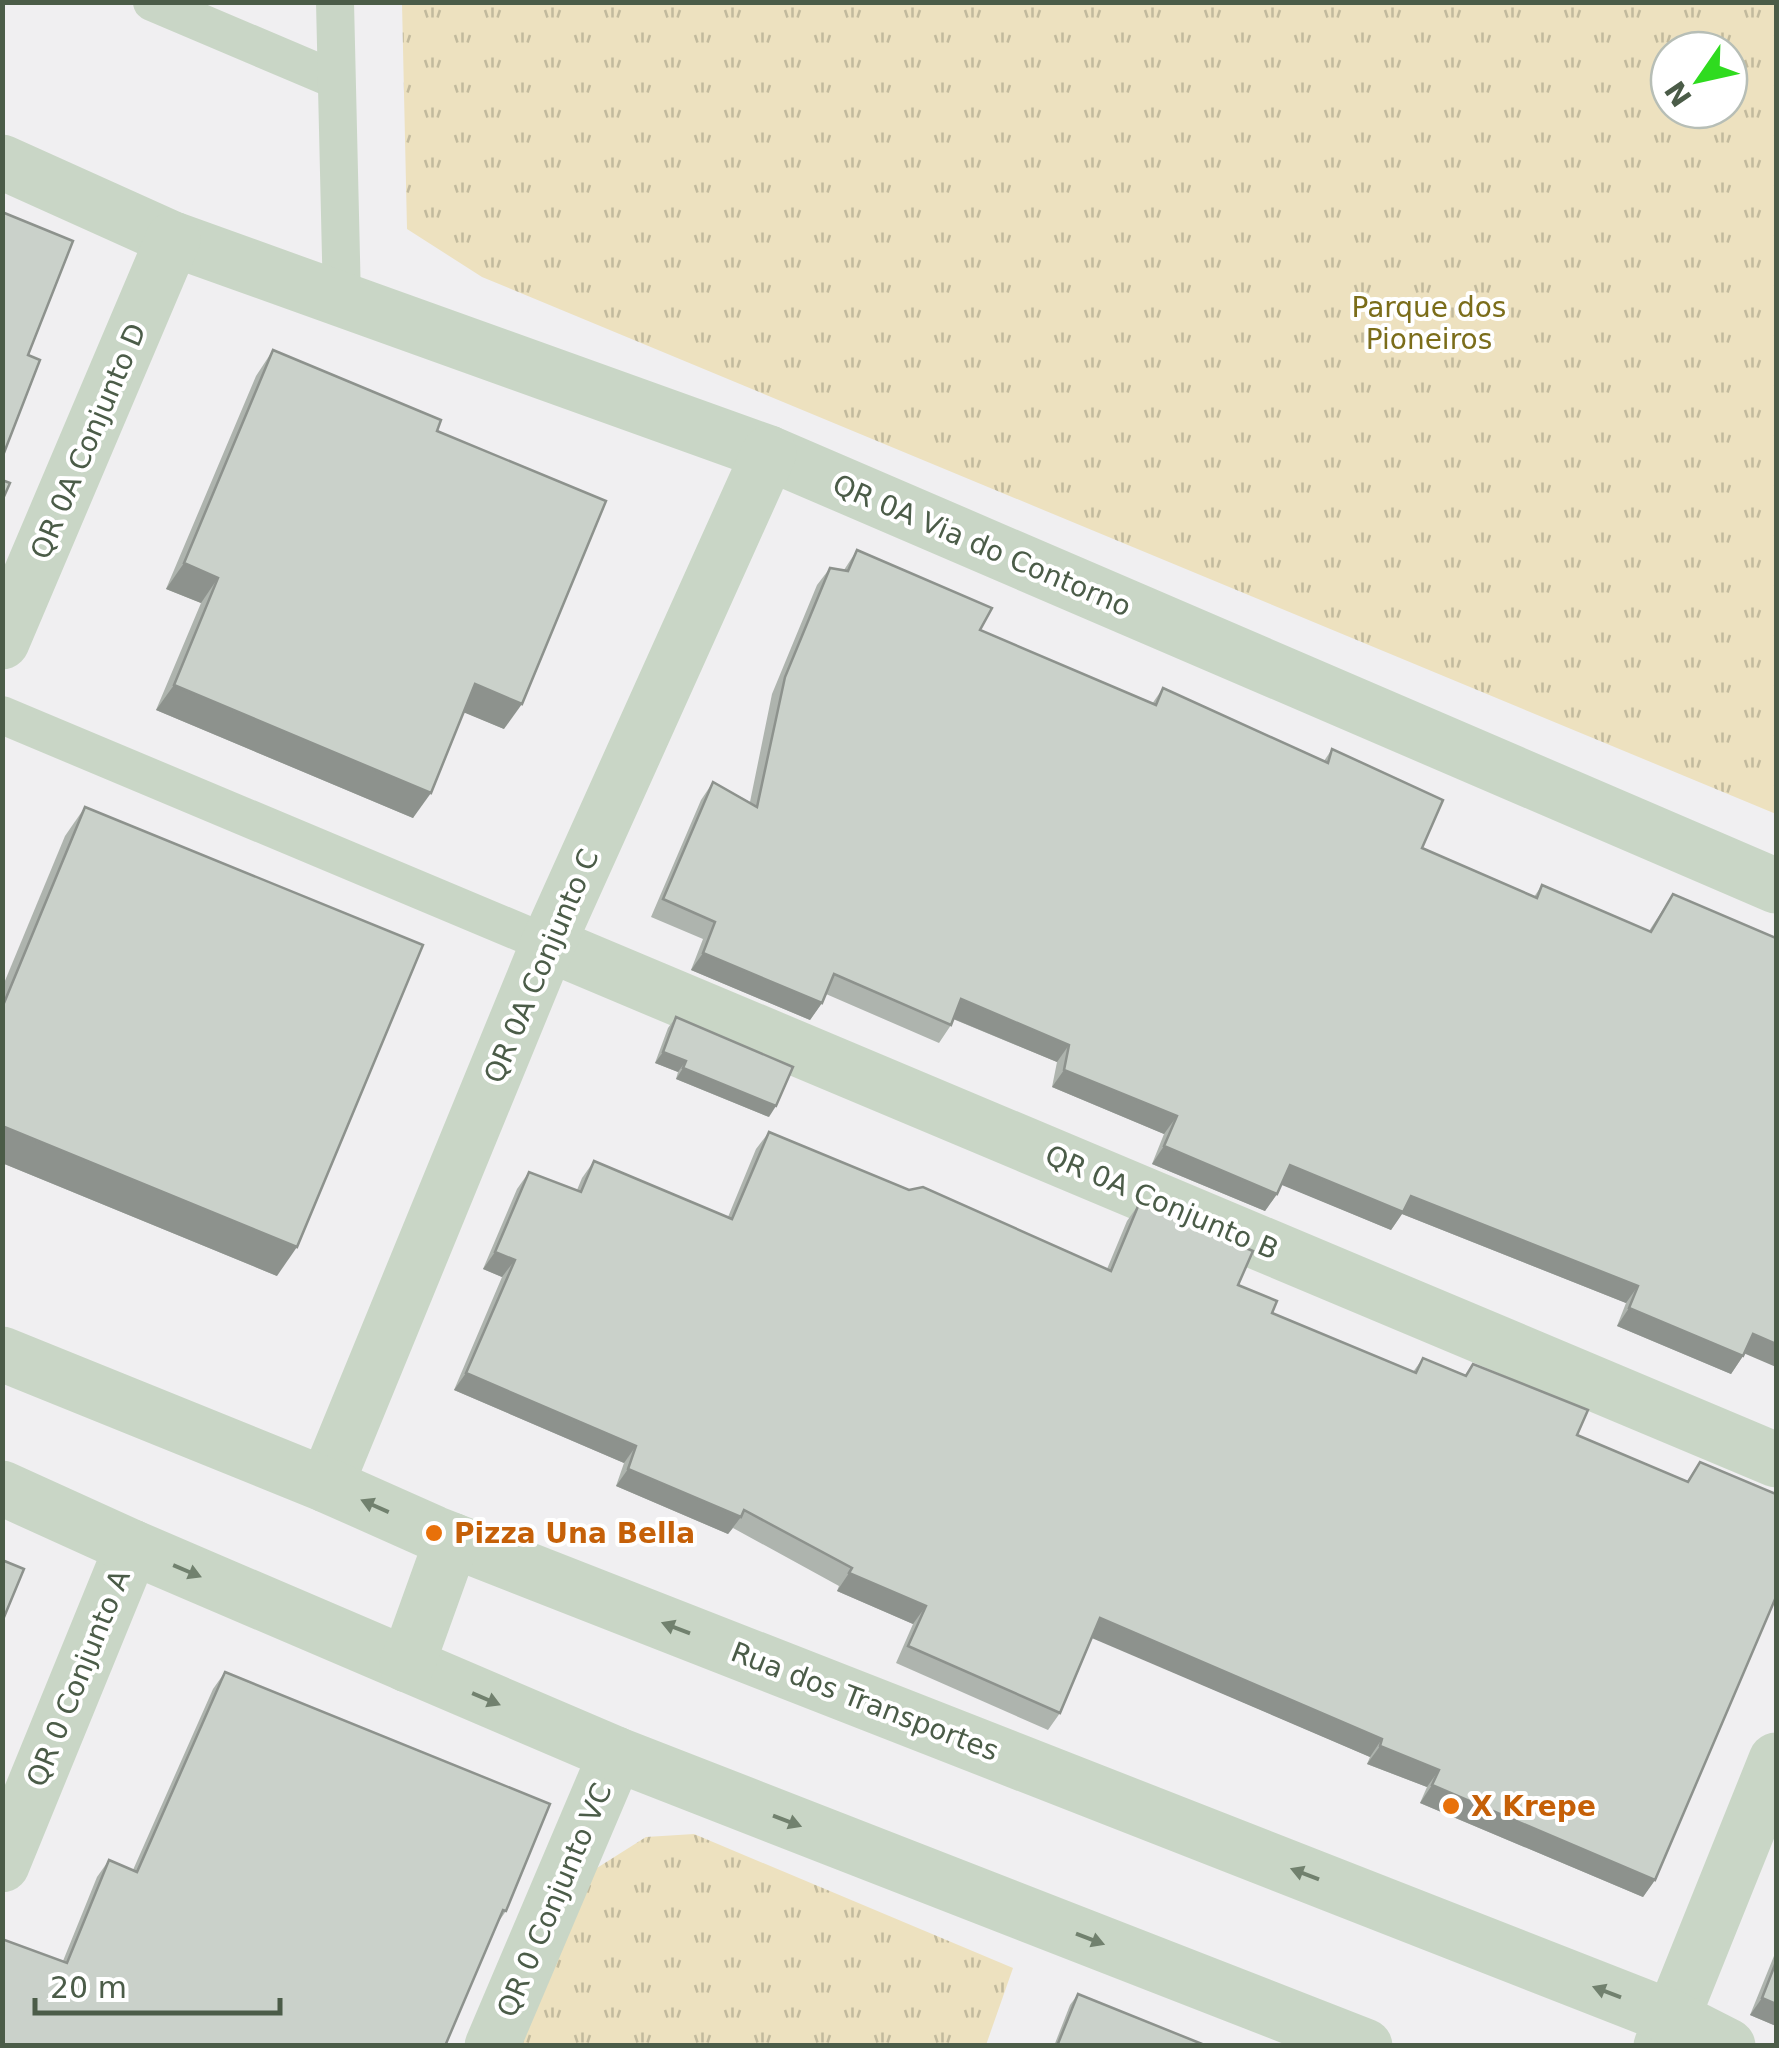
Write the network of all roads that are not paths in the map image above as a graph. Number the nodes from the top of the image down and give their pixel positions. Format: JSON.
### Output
{"nodes":[{"id":1,"x":152,"y":2,"type":"edge"},
{"id":2,"x":334,"y":2,"type":"edge"},
{"id":3,"x":336,"y":80,"type":"junction"},
{"id":4,"x":2,"y":162,"type":"edge"},
{"id":5,"x":173,"y":239,"type":"junction"},
{"id":6,"x":342,"y":300,"type":"junction"},
{"id":7,"x":769,"y":454,"type":"junction"},
{"id":8,"x":2,"y":642,"type":"edge"},
{"id":9,"x":2,"y":715,"type":"edge"},
{"id":10,"x":1776,"y":886,"type":"edge"},
{"id":11,"x":548,"y":944,"type":"junction"},
{"id":12,"x":2,"y":1354,"type":"edge"},
{"id":13,"x":1776,"y":1460,"type":"edge"},
{"id":14,"x":326,"y":1485,"type":"junction"},
{"id":15,"x":2,"y":1488,"type":"edge"},
{"id":16,"x":452,"y":1540,"type":"junction"},
{"id":17,"x":132,"y":1547,"type":"junction"},
{"id":18,"x":406,"y":1665,"type":"junction"},
{"id":19,"x":616,"y":1754,"type":"junction"},
{"id":20,"x":1776,"y":1760,"type":"edge"},
{"id":21,"x":2,"y":1865,"type":"edge"},
{"id":22,"x":1667,"y":2032,"type":"edge"},
{"id":23,"x":492,"y":2046,"type":"edge"},
{"id":24,"x":1365,"y":2046,"type":"edge"},
{"id":25,"x":1728,"y":2046,"type":"edge"}],
"edges":[{"from":1,"to":3,"type":"lane"},
{"from":2,"to":3,"type":"lane"},
{"from":3,"to":6,"type":"lane"},
{"from":4,"to":5,"type":"street","name":"QR 0A Via do Contorno"},
{"from":5,"to":6,"type":"street","name":"QR 0A Via do Contorno"},
{"from":5,"to":8,"type":"street","name":"QR 0A Conjunto D"},
{"from":6,"to":7,"type":"street","name":"QR 0A Via do Contorno"},
{"from":7,"to":10,"type":"street","name":"QR 0A Via do Contorno"},
{"from":7,"to":11,"type":"street","name":"QR 0A Conjunto C"},
{"from":9,"to":11,"type":"lane"},
{"from":11,"to":13,"type":"street","name":"QR 0A Conjunto B"},
{"from":11,"to":14,"type":"street","name":"QR 0A Conjunto C"},
{"from":12,"to":14,"type":"street","name":"Rua dos Transportes"},
{"from":16,"to":14,"type":"street","name":"Rua dos Transportes","one_way":true},
{"from":15,"to":17,"type":"street"},
{"from":16,"to":18,"type":"street"},
{"from":22,"to":16,"type":"street","name":"Rua dos Transportes","one_way":true},
{"from":17,"to":18,"type":"street","one_way":true},
{"from":17,"to":21,"type":"street","name":"QR 0 Conjunto A"},
{"from":18,"to":19,"type":"street","one_way":true},
{"from":19,"to":23,"type":"street","name":"QR 0 Conjunto VC"},
{"from":19,"to":24,"type":"street","one_way":true},
{"from":20,"to":22,"type":"street"},
{"from":22,"to":25,"type":"street","name":"Rua dos Transportes"}]}
